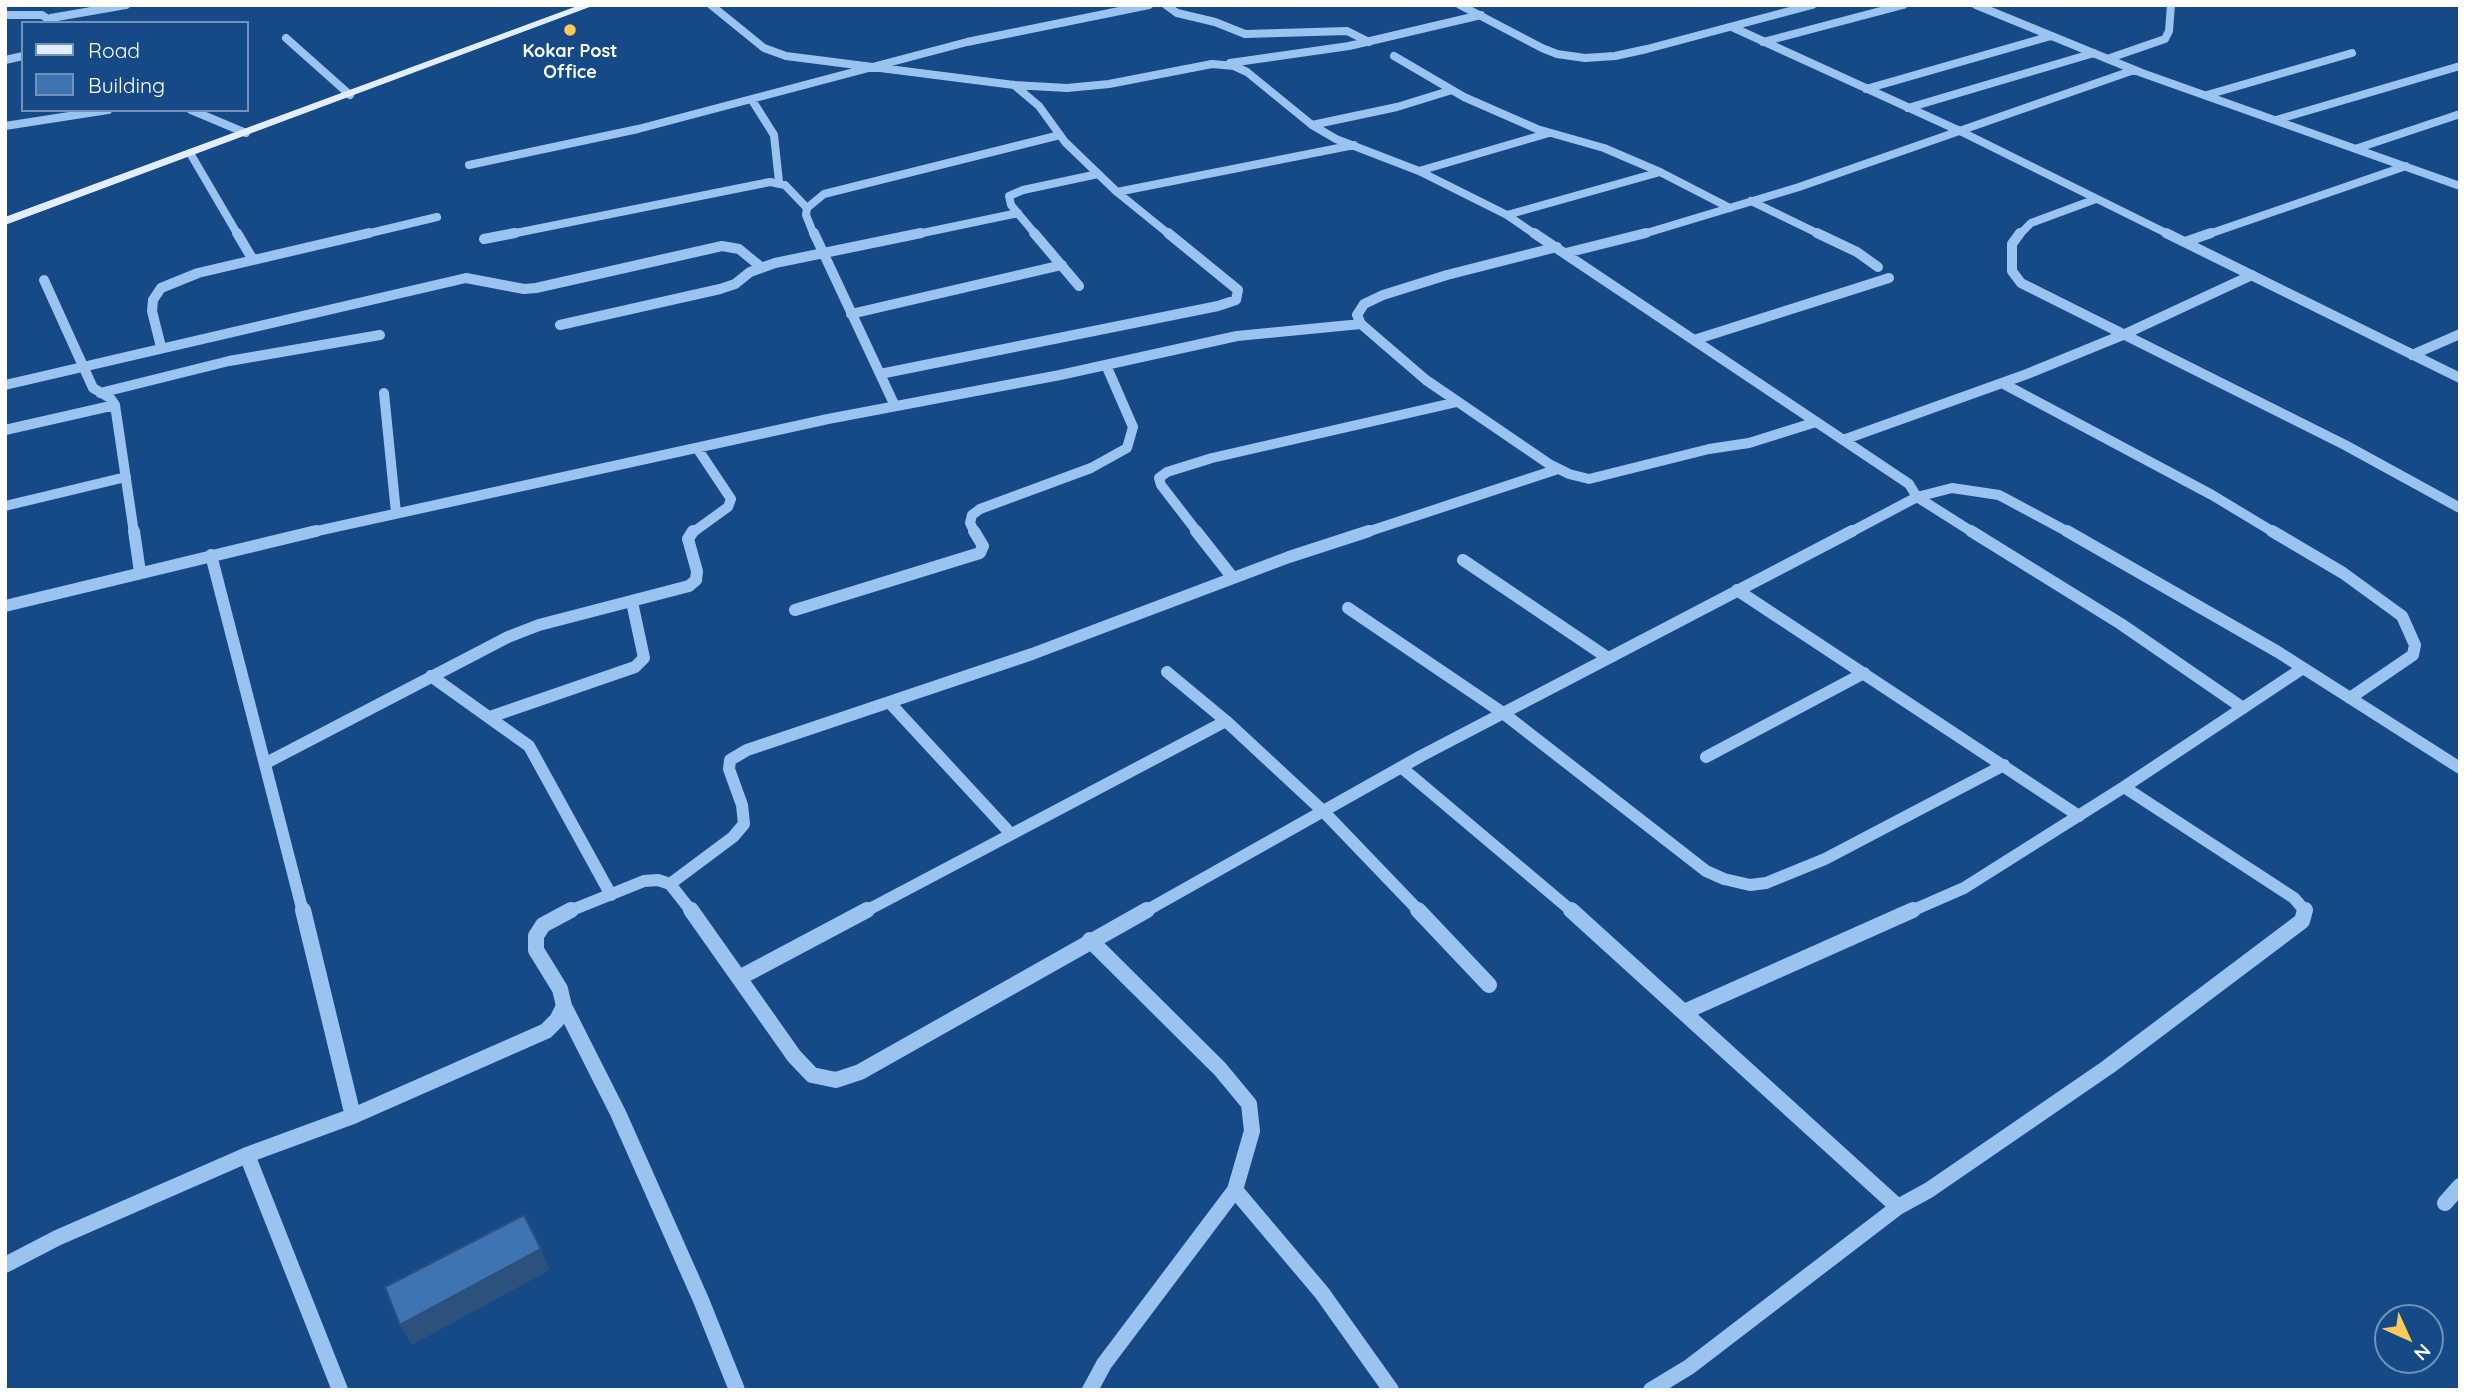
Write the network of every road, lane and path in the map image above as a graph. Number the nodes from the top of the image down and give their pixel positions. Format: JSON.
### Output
{"nodes":[{"id":1,"x":126,"y":5,"type":"edge"},
{"id":2,"x":590,"y":5,"type":"edge"},
{"id":3,"x":711,"y":5,"type":"edge"},
{"id":4,"x":1105,"y":5,"type":"edge"},
{"id":5,"x":1149,"y":5,"type":"edge"},
{"id":6,"x":1166,"y":5,"type":"edge"},
{"id":7,"x":1460,"y":5,"type":"edge"},
{"id":8,"x":1812,"y":5,"type":"edge"},
{"id":9,"x":1903,"y":5,"type":"edge"},
{"id":10,"x":1976,"y":5,"type":"edge"},
{"id":11,"x":2171,"y":5,"type":"edge"},
{"id":12,"x":1119,"y":11,"type":"junction"},
{"id":13,"x":5,"y":15,"type":"edge"},
{"id":14,"x":1481,"y":15,"type":"junction"},
{"id":15,"x":52,"y":21,"type":"edge"},
{"id":16,"x":1732,"y":27,"type":"junction"},
{"id":17,"x":2051,"y":36,"type":"junction"},
{"id":18,"x":286,"y":37,"type":"dead end"},
{"id":19,"x":1369,"y":42,"type":"junction"},
{"id":20,"x":1763,"y":42,"type":"junction"},
{"id":21,"x":2094,"y":53,"type":"junction"},
{"id":22,"x":2352,"y":53,"type":"dead end"},
{"id":23,"x":1394,"y":56,"type":"dead end"},
{"id":24,"x":2107,"y":59,"type":"junction"},
{"id":25,"x":1224,"y":64,"type":"junction"},
{"id":26,"x":2460,"y":66,"type":"edge"},
{"id":27,"x":872,"y":68,"type":"junction"},
{"id":28,"x":2134,"y":70,"type":"junction"},
{"id":29,"x":1014,"y":85,"type":"junction"},
{"id":30,"x":1866,"y":89,"type":"junction"},
{"id":31,"x":1452,"y":90,"type":"junction"},
{"id":32,"x":350,"y":94,"type":"junction"},
{"id":33,"x":2207,"y":96,"type":"junction"},
{"id":34,"x":752,"y":100,"type":"junction"},
{"id":35,"x":1908,"y":108,"type":"junction"},
{"id":36,"x":95,"y":112,"type":"edge"},
{"id":37,"x":196,"y":112,"type":"edge"},
{"id":38,"x":2460,"y":114,"type":"edge"},
{"id":39,"x":2276,"y":120,"type":"junction"},
{"id":40,"x":1311,"y":125,"type":"junction"},
{"id":41,"x":5,"y":126,"type":"edge"},
{"id":42,"x":1962,"y":132,"type":"junction"},
{"id":43,"x":246,"y":133,"type":"junction"},
{"id":44,"x":1549,"y":133,"type":"junction"},
{"id":45,"x":1060,"y":135,"type":"junction"},
{"id":46,"x":1354,"y":145,"type":"junction"},
{"id":47,"x":2358,"y":148,"type":"junction"},
{"id":48,"x":190,"y":153,"type":"junction"},
{"id":49,"x":469,"y":165,"type":"dead end"},
{"id":50,"x":2406,"y":166,"type":"junction"},
{"id":51,"x":1419,"y":171,"type":"junction"},
{"id":52,"x":1660,"y":172,"type":"junction"},
{"id":53,"x":1098,"y":174,"type":"junction"},
{"id":54,"x":779,"y":182,"type":"junction"},
{"id":55,"x":2460,"y":186,"type":"edge"},
{"id":56,"x":1117,"y":192,"type":"junction"},
{"id":57,"x":2096,"y":198,"type":"junction"},
{"id":58,"x":1751,"y":201,"type":"junction"},
{"id":59,"x":807,"y":208,"type":"junction"},
{"id":60,"x":1730,"y":208,"type":"junction"},
{"id":61,"x":1018,"y":213,"type":"junction"},
{"id":62,"x":1507,"y":215,"type":"junction"},
{"id":63,"x":437,"y":217,"type":"dead end"},
{"id":64,"x":5,"y":221,"type":"edge"},
{"id":65,"x":484,"y":239,"type":"dead end"},
{"id":66,"x":2185,"y":242,"type":"junction"},
{"id":67,"x":1561,"y":250,"type":"junction"},
{"id":68,"x":823,"y":252,"type":"junction"},
{"id":69,"x":253,"y":260,"type":"junction"},
{"id":70,"x":1062,"y":265,"type":"junction"},
{"id":71,"x":761,"y":267,"type":"junction"},
{"id":72,"x":1878,"y":267,"type":"dead end"},
{"id":73,"x":2252,"y":275,"type":"junction"},
{"id":74,"x":1889,"y":278,"type":"dead end"},
{"id":75,"x":44,"y":280,"type":"dead end"},
{"id":76,"x":1079,"y":286,"type":"dead end"},
{"id":77,"x":851,"y":314,"type":"junction"},
{"id":78,"x":1361,"y":324,"type":"junction"},
{"id":79,"x":561,"y":325,"type":"dead end"},
{"id":80,"x":2125,"y":334,"type":"junction"},
{"id":81,"x":2460,"y":334,"type":"edge"},
{"id":82,"x":380,"y":335,"type":"dead end"},
{"id":83,"x":1695,"y":340,"type":"junction"},
{"id":84,"x":160,"y":347,"type":"junction"},
{"id":85,"x":2412,"y":355,"type":"junction"},
{"id":86,"x":1106,"y":365,"type":"junction"},
{"id":87,"x":82,"y":366,"type":"junction"},
{"id":88,"x":880,"y":374,"type":"junction"},
{"id":89,"x":2460,"y":379,"type":"edge"},
{"id":90,"x":2002,"y":383,"type":"junction"},
{"id":91,"x":5,"y":385,"type":"edge"},
{"id":92,"x":100,"y":393,"type":"junction"},
{"id":93,"x":384,"y":393,"type":"dead end"},
{"id":94,"x":1457,"y":402,"type":"junction"},
{"id":95,"x":115,"y":405,"type":"junction"},
{"id":96,"x":895,"y":407,"type":"junction"},
{"id":97,"x":1816,"y":422,"type":"junction"},
{"id":98,"x":5,"y":430,"type":"edge"},
{"id":99,"x":1843,"y":440,"type":"junction"},
{"id":100,"x":697,"y":448,"type":"junction"},
{"id":101,"x":1558,"y":469,"type":"junction"},
{"id":102,"x":126,"y":477,"type":"junction"},
{"id":103,"x":1917,"y":497,"type":"junction"},
{"id":104,"x":5,"y":506,"type":"edge"},
{"id":105,"x":2460,"y":508,"type":"edge"},
{"id":106,"x":396,"y":513,"type":"junction"},
{"id":107,"x":211,"y":555,"type":"junction"},
{"id":108,"x":1463,"y":559,"type":"dead end"},
{"id":109,"x":141,"y":572,"type":"junction"},
{"id":110,"x":1233,"y":578,"type":"junction"},
{"id":111,"x":1737,"y":590,"type":"junction"},
{"id":112,"x":632,"y":602,"type":"junction"},
{"id":113,"x":5,"y":606,"type":"edge"},
{"id":114,"x":1348,"y":608,"type":"dead end"},
{"id":115,"x":795,"y":610,"type":"dead end"},
{"id":116,"x":1608,"y":658,"type":"junction"},
{"id":117,"x":2303,"y":668,"type":"junction"},
{"id":118,"x":1167,"y":672,"type":"dead end"},
{"id":119,"x":1864,"y":673,"type":"junction"},
{"id":120,"x":431,"y":676,"type":"junction"},
{"id":121,"x":2350,"y":698,"type":"junction"},
{"id":122,"x":889,"y":702,"type":"junction"},
{"id":123,"x":2244,"y":708,"type":"junction"},
{"id":124,"x":1503,"y":713,"type":"junction"},
{"id":125,"x":490,"y":717,"type":"junction"},
{"id":126,"x":1226,"y":721,"type":"junction"},
{"id":127,"x":1706,"y":757,"type":"dead end"},
{"id":128,"x":266,"y":763,"type":"junction"},
{"id":129,"x":2004,"y":765,"type":"junction"},
{"id":130,"x":1401,"y":767,"type":"junction"},
{"id":131,"x":2460,"y":768,"type":"edge"},
{"id":132,"x":2124,"y":787,"type":"junction"},
{"id":133,"x":1324,"y":812,"type":"junction"},
{"id":134,"x":2079,"y":816,"type":"junction"},
{"id":135,"x":1011,"y":834,"type":"junction"},
{"id":136,"x":670,"y":884,"type":"junction"},
{"id":137,"x":611,"y":895,"type":"junction"},
{"id":138,"x":1090,"y":940,"type":"junction"},
{"id":139,"x":739,"y":978,"type":"junction"},
{"id":140,"x":1489,"y":985,"type":"dead end"},
{"id":141,"x":564,"y":1006,"type":"junction"},
{"id":142,"x":1684,"y":1012,"type":"junction"},
{"id":143,"x":353,"y":1116,"type":"junction"},
{"id":144,"x":247,"y":1154,"type":"junction"},
{"id":145,"x":2460,"y":1186,"type":"edge"},
{"id":146,"x":1235,"y":1191,"type":"junction"},
{"id":147,"x":2445,"y":1203,"type":"dead end"},
{"id":148,"x":1898,"y":1207,"type":"junction"},
{"id":149,"x":5,"y":1265,"type":"edge"},
{"id":150,"x":340,"y":1390,"type":"edge"},
{"id":151,"x":737,"y":1390,"type":"edge"},
{"id":152,"x":1090,"y":1390,"type":"edge"},
{"id":153,"x":1391,"y":1390,"type":"edge"},
{"id":154,"x":1651,"y":1390,"type":"edge"}],
"edges":[{"from":1,"to":15,"type":"street"},
{"from":2,"to":32,"type":"main road"},
{"from":3,"to":27,"type":"street"},
{"from":4,"to":12,"type":"street"},
{"from":5,"to":12,"type":"street"},
{"from":6,"to":19,"type":"street"},
{"from":7,"to":14,"type":"street"},
{"from":8,"to":16,"type":"street"},
{"from":9,"to":20,"type":"street"},
{"from":10,"to":17,"type":"street"},
{"from":11,"to":24,"type":"street"},
{"from":12,"to":27,"type":"street"},
{"from":13,"to":15,"type":"street"},
{"from":14,"to":16,"type":"street"},
{"from":14,"to":19,"type":"street"},
{"from":16,"to":20,"type":"street"},
{"from":17,"to":21,"type":"street"},
{"from":17,"to":30,"type":"street"},
{"from":18,"to":32,"type":"street"},
{"from":19,"to":25,"type":"street"},
{"from":20,"to":30,"type":"street"},
{"from":21,"to":24,"type":"street"},
{"from":21,"to":35,"type":"street"},
{"from":22,"to":33,"type":"street"},
{"from":23,"to":31,"type":"street"},
{"from":24,"to":28,"type":"street"},
{"from":25,"to":29,"type":"street"},
{"from":25,"to":40,"type":"street"},
{"from":26,"to":39,"type":"street"},
{"from":27,"to":29,"type":"street"},
{"from":27,"to":34,"type":"street"},
{"from":28,"to":33,"type":"street"},
{"from":28,"to":42,"type":"street"},
{"from":29,"to":45,"type":"street"},
{"from":30,"to":35,"type":"street"},
{"from":31,"to":40,"type":"street"},
{"from":31,"to":44,"type":"street"},
{"from":32,"to":43,"type":"main road"},
{"from":33,"to":39,"type":"street"},
{"from":34,"to":49,"type":"street"},
{"from":34,"to":54,"type":"street"},
{"from":35,"to":42,"type":"street"},
{"from":36,"to":41,"type":"street"},
{"from":37,"to":43,"type":"street"},
{"from":38,"to":47,"type":"street"},
{"from":39,"to":47,"type":"street"},
{"from":40,"to":46,"type":"street"},
{"from":42,"to":57,"type":"street"},
{"from":42,"to":58,"type":"street"},
{"from":43,"to":48,"type":"main road"},
{"from":44,"to":51,"type":"street"},
{"from":44,"to":52,"type":"street"},
{"from":45,"to":53,"type":"street"},
{"from":45,"to":59,"type":"street"},
{"from":46,"to":51,"type":"street"},
{"from":46,"to":56,"type":"street"},
{"from":47,"to":50,"type":"street"},
{"from":48,"to":64,"type":"main road"},
{"from":48,"to":69,"type":"street"},
{"from":50,"to":55,"type":"street"},
{"from":50,"to":66,"type":"street"},
{"from":51,"to":62,"type":"street"},
{"from":52,"to":60,"type":"street"},
{"from":52,"to":62,"type":"street"},
{"from":53,"to":56,"type":"street"},
{"from":53,"to":61,"type":"street"},
{"from":54,"to":59,"type":"street"},
{"from":54,"to":65,"type":"street"},
{"from":56,"to":88,"type":"street"},
{"from":57,"to":66,"type":"street"},
{"from":57,"to":80,"type":"street"},
{"from":58,"to":60,"type":"street"},
{"from":58,"to":72,"type":"street"},
{"from":59,"to":68,"type":"street"},
{"from":60,"to":67,"type":"street"},
{"from":61,"to":68,"type":"street"},
{"from":61,"to":70,"type":"street"},
{"from":62,"to":67,"type":"street"},
{"from":63,"to":69,"type":"street"},
{"from":66,"to":73,"type":"street"},
{"from":67,"to":78,"type":"street"},
{"from":67,"to":83,"type":"street"},
{"from":68,"to":71,"type":"street"},
{"from":68,"to":77,"type":"street"},
{"from":69,"to":84,"type":"street"},
{"from":70,"to":76,"type":"street"},
{"from":70,"to":77,"type":"street"},
{"from":71,"to":79,"type":"street"},
{"from":71,"to":84,"type":"street"},
{"from":73,"to":80,"type":"street"},
{"from":73,"to":85,"type":"street"},
{"from":74,"to":83,"type":"street"},
{"from":75,"to":87,"type":"street"},
{"from":77,"to":88,"type":"street"},
{"from":78,"to":86,"type":"street"},
{"from":78,"to":94,"type":"street"},
{"from":80,"to":90,"type":"street"},
{"from":80,"to":105,"type":"street"},
{"from":81,"to":85,"type":"street"},
{"from":82,"to":92,"type":"street"},
{"from":83,"to":97,"type":"street"},
{"from":84,"to":87,"type":"street"},
{"from":85,"to":89,"type":"street"},
{"from":86,"to":96,"type":"street"},
{"from":86,"to":115,"type":"street"},
{"from":87,"to":91,"type":"street"},
{"from":87,"to":92,"type":"street"},
{"from":88,"to":96,"type":"street"},
{"from":90,"to":99,"type":"street"},
{"from":90,"to":121,"type":"street"},
{"from":92,"to":95,"type":"street"},
{"from":93,"to":106,"type":"street"},
{"from":94,"to":101,"type":"street"},
{"from":94,"to":110,"type":"street"},
{"from":95,"to":98,"type":"street"},
{"from":95,"to":102,"type":"street"},
{"from":96,"to":100,"type":"street"},
{"from":97,"to":99,"type":"street"},
{"from":97,"to":101,"type":"street"},
{"from":99,"to":103,"type":"street"},
{"from":100,"to":106,"type":"street"},
{"from":100,"to":112,"type":"street"},
{"from":101,"to":110,"type":"street"},
{"from":102,"to":104,"type":"street"},
{"from":102,"to":109,"type":"street"},
{"from":103,"to":111,"type":"street"},
{"from":103,"to":117,"type":"street"},
{"from":103,"to":123,"type":"street"},
{"from":106,"to":107,"type":"street"},
{"from":107,"to":109,"type":"street"},
{"from":107,"to":128,"type":"street"},
{"from":108,"to":116,"type":"street"},
{"from":109,"to":113,"type":"street"},
{"from":110,"to":122,"type":"street"},
{"from":111,"to":116,"type":"street"},
{"from":111,"to":119,"type":"street"},
{"from":112,"to":120,"type":"street"},
{"from":112,"to":125,"type":"street"},
{"from":114,"to":124,"type":"street"},
{"from":116,"to":124,"type":"street"},
{"from":117,"to":121,"type":"street"},
{"from":117,"to":123,"type":"street"},
{"from":118,"to":126,"type":"street"},
{"from":119,"to":127,"type":"street"},
{"from":119,"to":129,"type":"street"},
{"from":120,"to":125,"type":"street"},
{"from":120,"to":128,"type":"street"},
{"from":121,"to":131,"type":"street"},
{"from":122,"to":135,"type":"street"},
{"from":122,"to":136,"type":"street"},
{"from":123,"to":132,"type":"street"},
{"from":124,"to":129,"type":"street"},
{"from":124,"to":130,"type":"street"},
{"from":125,"to":137,"type":"street"},
{"from":126,"to":133,"type":"street"},
{"from":126,"to":135,"type":"street"},
{"from":128,"to":143,"type":"street"},
{"from":129,"to":134,"type":"street"},
{"from":130,"to":133,"type":"street"},
{"from":130,"to":142,"type":"street"},
{"from":132,"to":134,"type":"street"},
{"from":132,"to":148,"type":"street"},
{"from":133,"to":138,"type":"street"},
{"from":133,"to":140,"type":"street"},
{"from":134,"to":142,"type":"street"},
{"from":135,"to":139,"type":"street"},
{"from":136,"to":137,"type":"street"},
{"from":136,"to":139,"type":"street"},
{"from":137,"to":141,"type":"street"},
{"from":138,"to":139,"type":"street"},
{"from":138,"to":146,"type":"street"},
{"from":141,"to":143,"type":"street"},
{"from":141,"to":151,"type":"street"},
{"from":142,"to":148,"type":"street"},
{"from":143,"to":144,"type":"street"},
{"from":144,"to":149,"type":"street"},
{"from":144,"to":150,"type":"street"},
{"from":145,"to":147,"type":"street"},
{"from":146,"to":152,"type":"street"},
{"from":146,"to":153,"type":"street"},
{"from":148,"to":154,"type":"street"}]}
